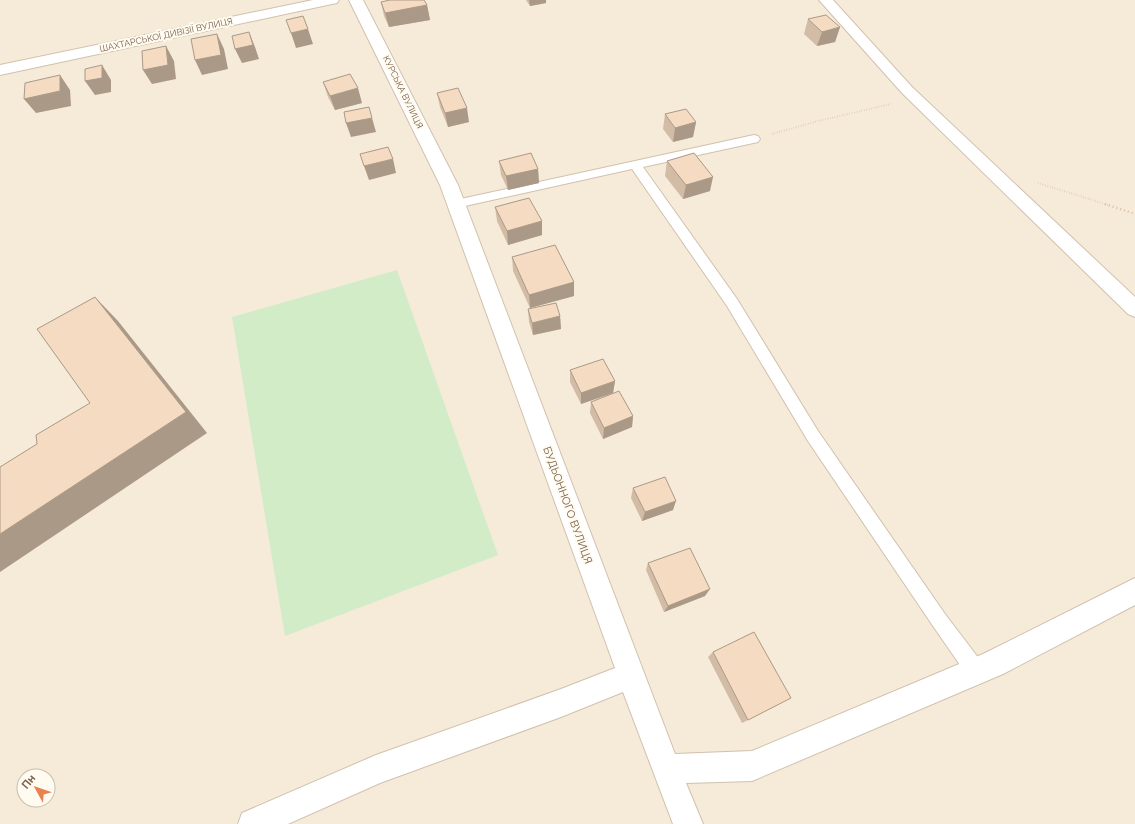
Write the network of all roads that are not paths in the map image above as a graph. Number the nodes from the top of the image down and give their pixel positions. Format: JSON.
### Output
{"nodes":[{"id":1,"x":332,"y":0,"type":"edge"},
{"id":2,"x":356,"y":0,"type":"edge"},
{"id":3,"x":826,"y":0,"type":"edge"},
{"id":4,"x":0,"y":70,"type":"edge"},
{"id":5,"x":754,"y":139,"type":"road end"},
{"id":6,"x":636,"y":165,"type":"junction"},
{"id":7,"x":452,"y":194,"type":"junction"},
{"id":8,"x":1135,"y":309,"type":"edge"},
{"id":9,"x":1135,"y":592,"type":"edge"},
{"id":10,"x":976,"y":671,"type":"junction"},
{"id":11,"x":631,"y":675,"type":"junction"},
{"id":12,"x":666,"y":769,"type":"junction"},
{"id":13,"x":253,"y":824,"type":"edge"},
{"id":14,"x":688,"y":824,"type":"edge"}],
"edges":[{"from":1,"to":4,"type":"street","name":"ШАХТАРСЬКОЇ ДИВІЗІЇ ВУЛИЦЯ"},
{"from":2,"to":7,"type":"street","name":"КУРСЬКА ВУЛИЦЯ"},
{"from":3,"to":8,"type":"street"},
{"from":5,"to":6,"type":"lane"},
{"from":6,"to":7,"type":"lane"},
{"from":6,"to":10,"type":"lane"},
{"from":7,"to":11,"type":"street","name":"БУДЬОННОГО ВУЛИЦЯ"},
{"from":9,"to":10,"type":"street"},
{"from":10,"to":12,"type":"street"},
{"from":11,"to":12,"type":"street","name":"БУДЬОННОГО ВУЛИЦЯ"},
{"from":11,"to":13,"type":"street"},
{"from":12,"to":14,"type":"street","name":"БУДЬОННОГО ВУЛИЦЯ"}]}
